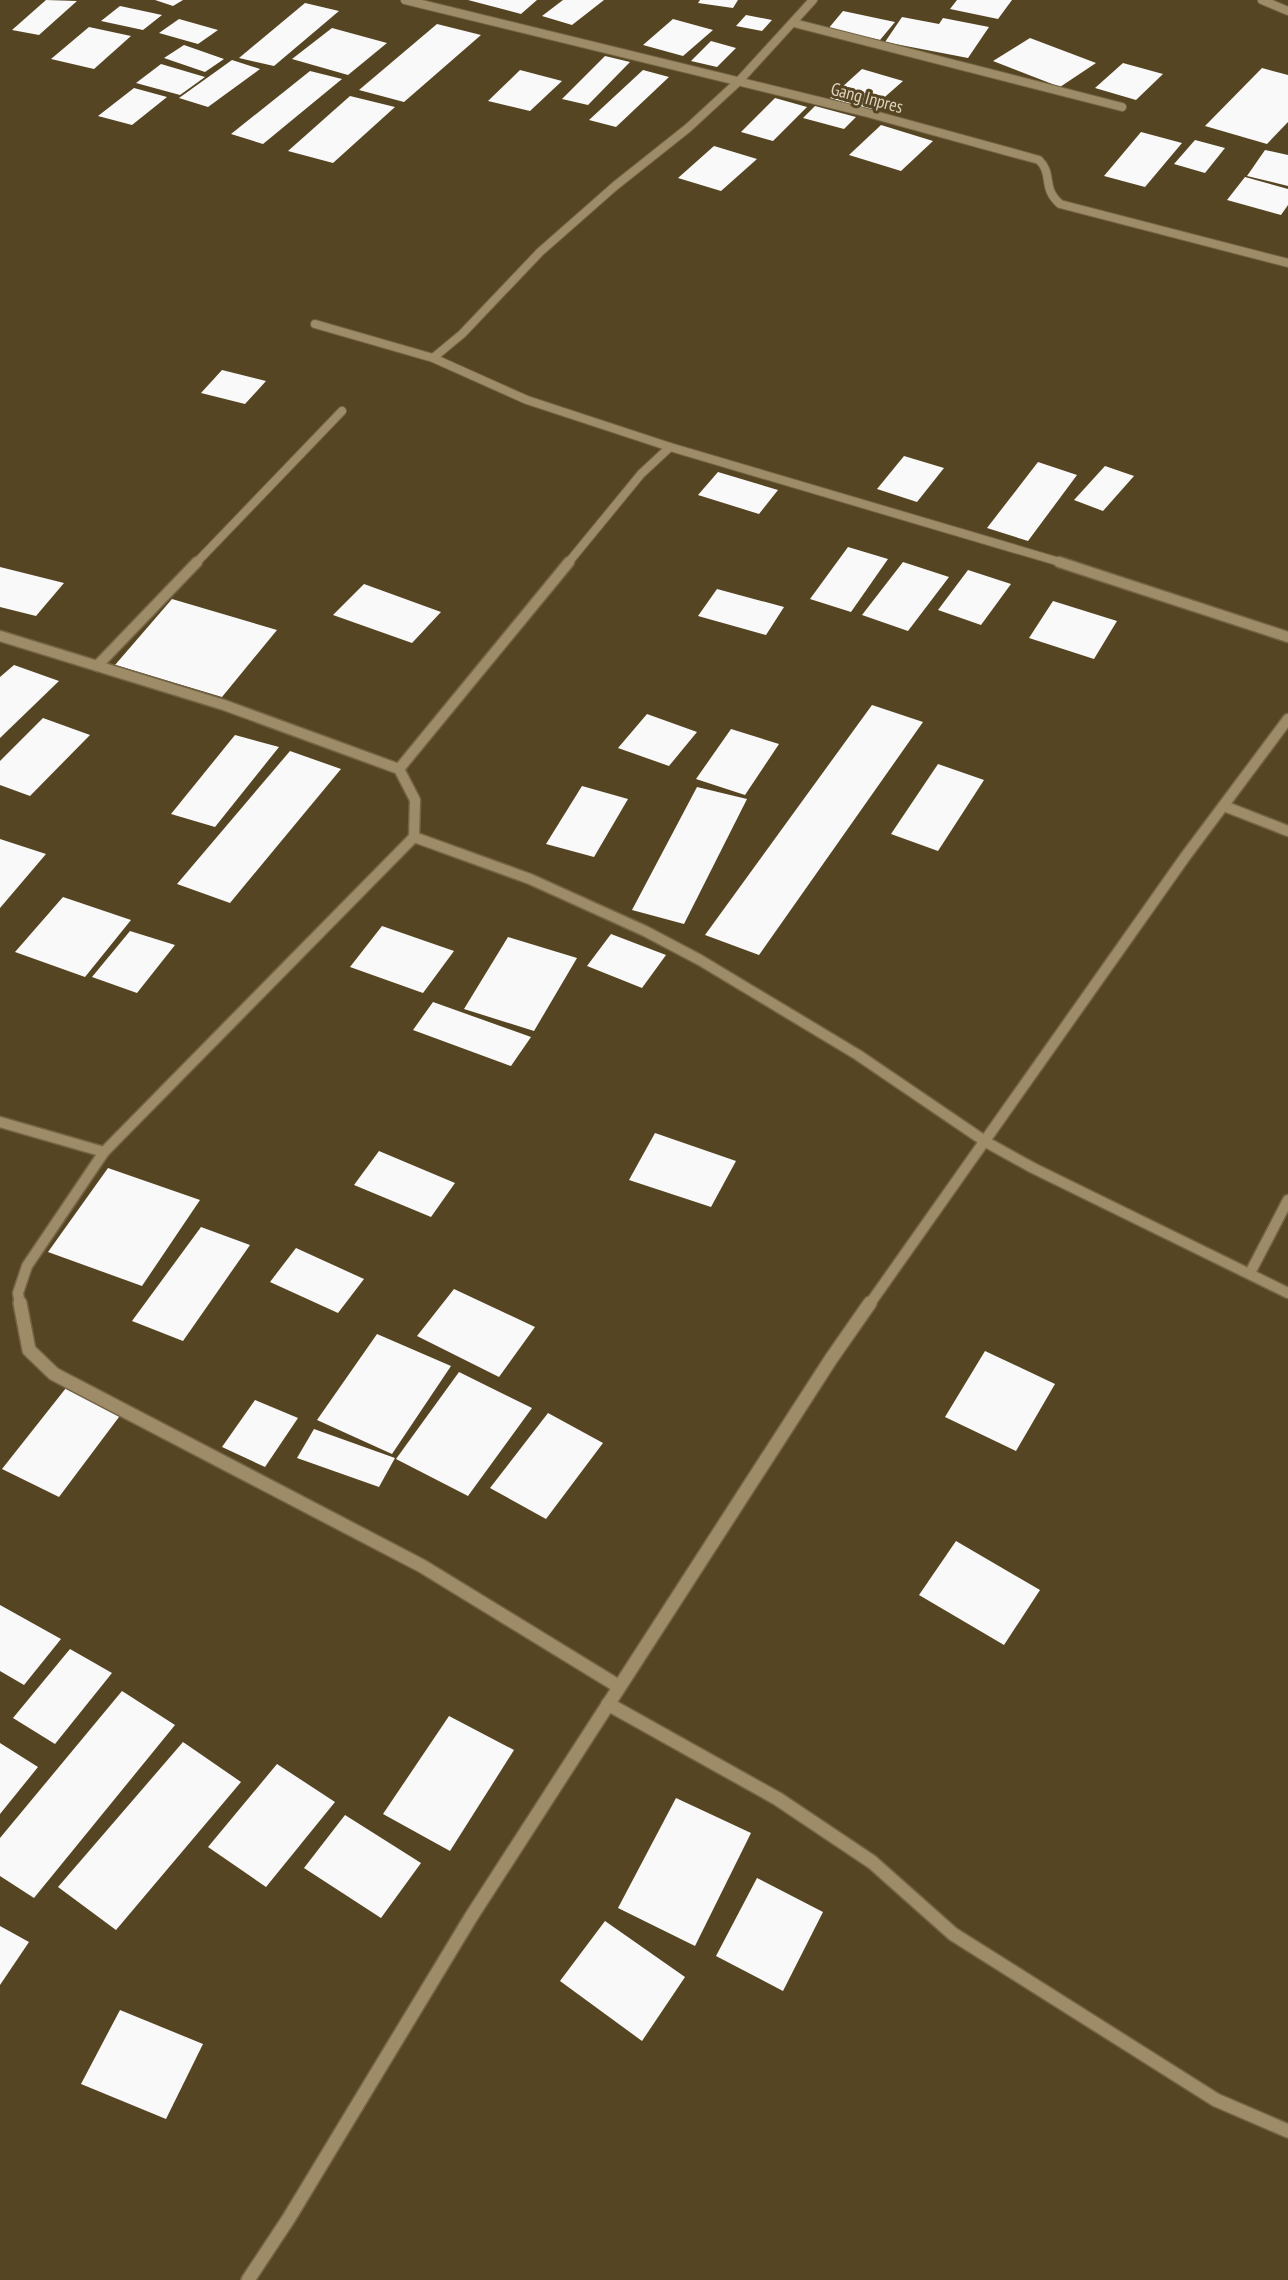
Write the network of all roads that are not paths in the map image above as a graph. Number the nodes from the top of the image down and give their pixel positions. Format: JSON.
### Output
{"nodes":[{"id":1,"x":405,"y":0,"type":"edge"},
{"id":2,"x":813,"y":0,"type":"edge"},
{"id":3,"x":1262,"y":0,"type":"edge"},
{"id":4,"x":1288,"y":11,"type":"edge"},
{"id":5,"x":794,"y":22,"type":"junction"},
{"id":6,"x":739,"y":81,"type":"junction"},
{"id":7,"x":1122,"y":107,"type":"dead end"},
{"id":8,"x":1288,"y":263,"type":"edge"},
{"id":9,"x":315,"y":324,"type":"dead end"},
{"id":10,"x":433,"y":358,"type":"junction"},
{"id":11,"x":342,"y":411,"type":"dead end"},
{"id":12,"x":670,"y":447,"type":"junction"},
{"id":13,"x":0,"y":636,"type":"edge"},
{"id":14,"x":1288,"y":637,"type":"edge"},
{"id":15,"x":97,"y":666,"type":"junction"},
{"id":16,"x":1288,"y":718,"type":"edge"},
{"id":17,"x":399,"y":769,"type":"junction"},
{"id":18,"x":1224,"y":806,"type":"junction"},
{"id":19,"x":1288,"y":831,"type":"edge"},
{"id":20,"x":414,"y":837,"type":"junction"},
{"id":21,"x":0,"y":1122,"type":"edge"},
{"id":22,"x":986,"y":1142,"type":"junction"},
{"id":23,"x":104,"y":1152,"type":"junction"},
{"id":24,"x":1288,"y":1200,"type":"edge"},
{"id":25,"x":1250,"y":1273,"type":"junction"},
{"id":26,"x":1288,"y":1293,"type":"edge"},
{"id":27,"x":618,"y":1686,"type":"junction"},
{"id":28,"x":608,"y":1704,"type":"junction"},
{"id":29,"x":1288,"y":2131,"type":"edge"},
{"id":30,"x":248,"y":2280,"type":"edge"}],
"edges":[{"from":1,"to":6,"type":"street","name":"Gang Inpres"},
{"from":2,"to":5,"type":"street"},
{"from":3,"to":4,"type":"street"},
{"from":5,"to":6,"type":"street"},
{"from":5,"to":7,"type":"street"},
{"from":6,"to":8,"type":"street","name":"Gang Inpres"},
{"from":6,"to":10,"type":"street"},
{"from":9,"to":10,"type":"street"},
{"from":10,"to":12,"type":"street"},
{"from":11,"to":15,"type":"street"},
{"from":12,"to":14,"type":"street"},
{"from":12,"to":17,"type":"street"},
{"from":13,"to":15,"type":"street"},
{"from":15,"to":17,"type":"street"},
{"from":16,"to":18,"type":"street"},
{"from":17,"to":20,"type":"street"},
{"from":18,"to":19,"type":"street"},
{"from":18,"to":22,"type":"street"},
{"from":20,"to":22,"type":"street"},
{"from":20,"to":23,"type":"street"},
{"from":21,"to":23,"type":"street"},
{"from":22,"to":25,"type":"street"},
{"from":22,"to":27,"type":"street"},
{"from":23,"to":27,"type":"street"},
{"from":24,"to":25,"type":"street"},
{"from":25,"to":26,"type":"street"},
{"from":27,"to":28,"type":"street"},
{"from":28,"to":29,"type":"street"},
{"from":28,"to":30,"type":"street"}]}
